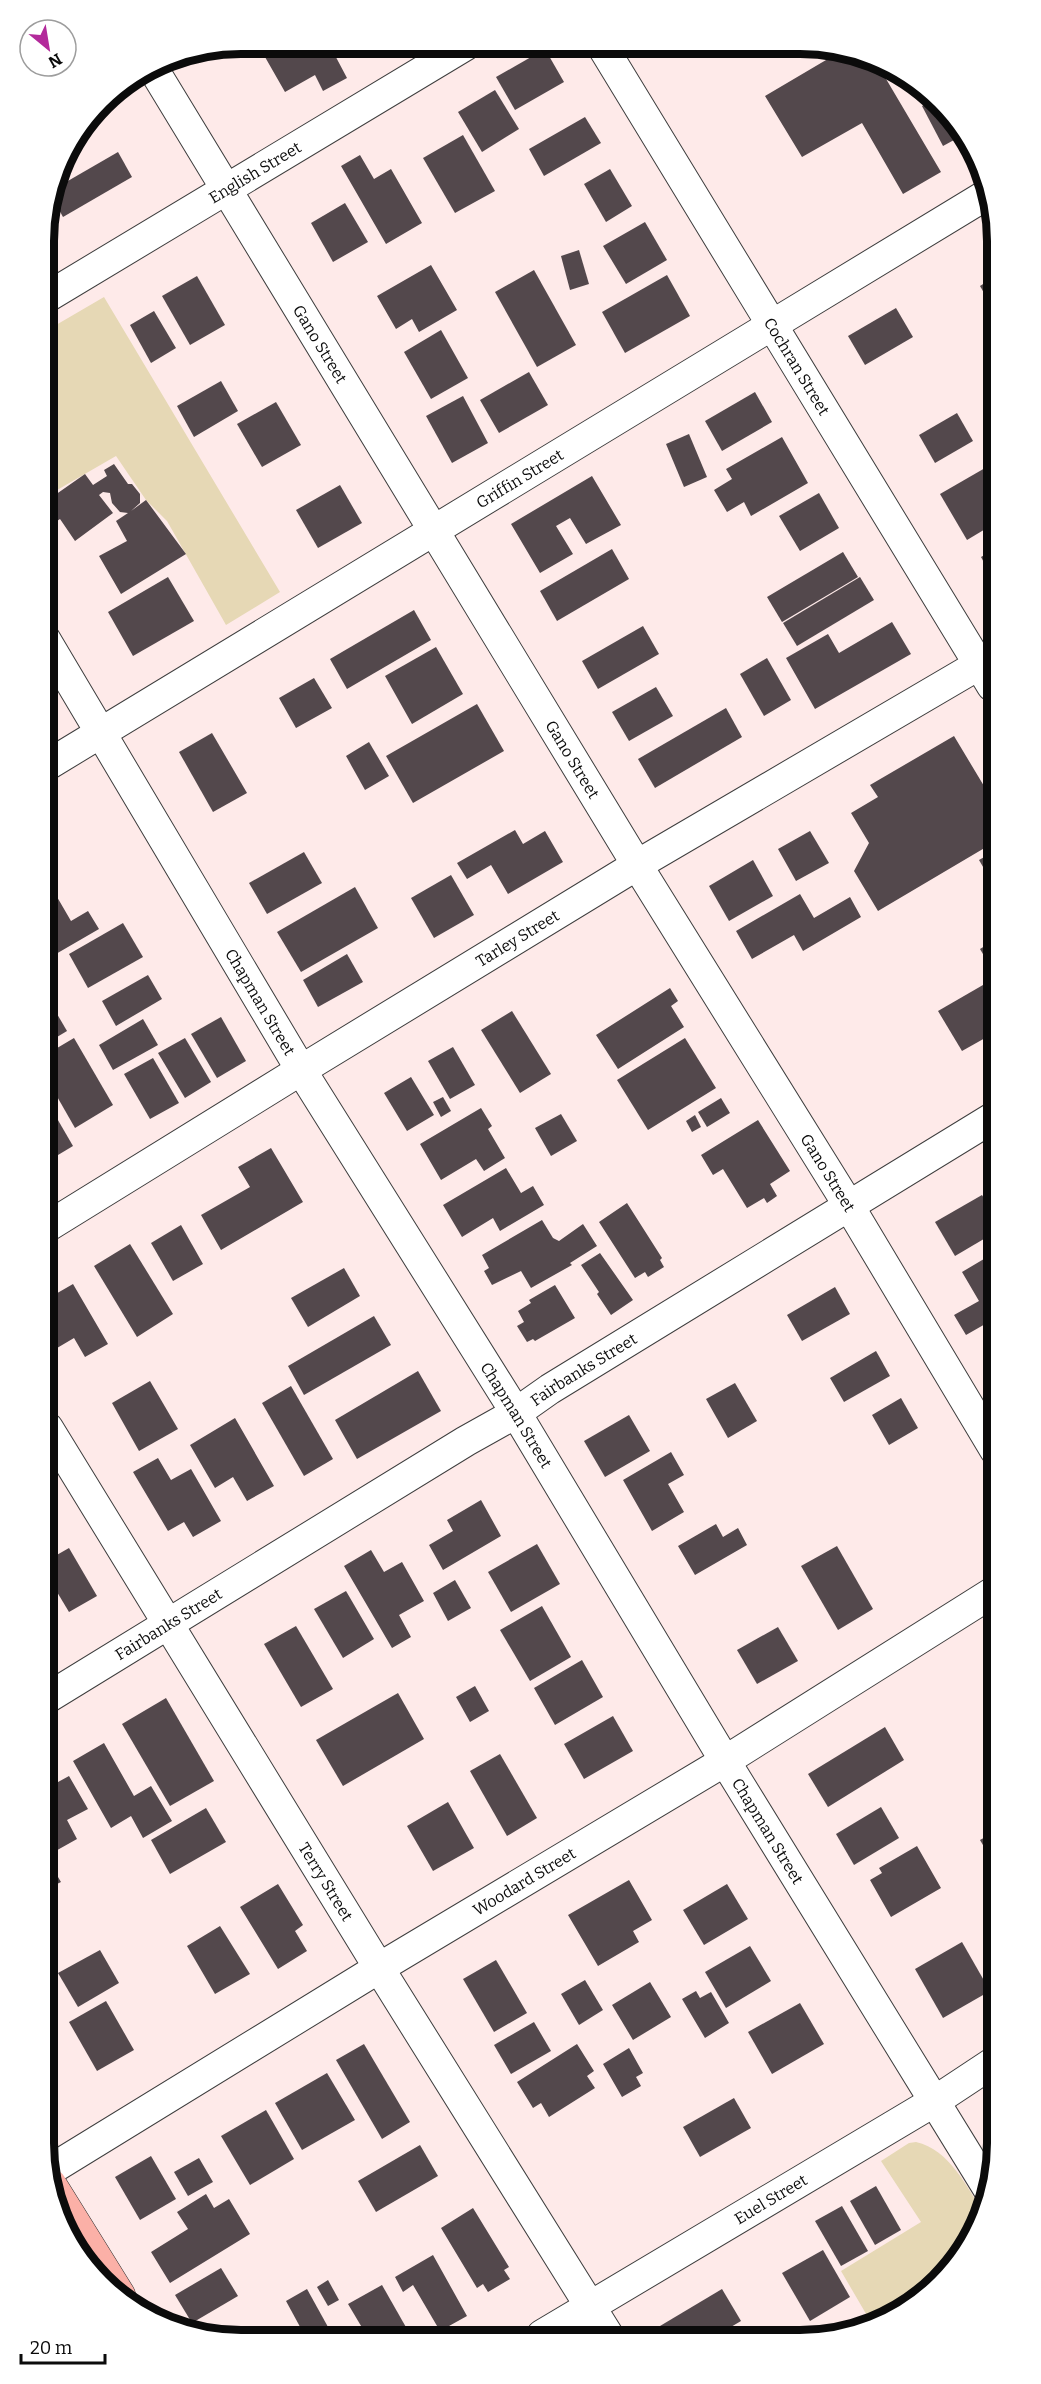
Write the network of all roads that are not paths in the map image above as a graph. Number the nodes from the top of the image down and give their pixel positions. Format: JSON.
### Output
{"nodes":[{"id":1,"x":451,"y":54,"type":"edge"},
{"id":2,"x":607,"y":54,"type":"edge"},
{"id":3,"x":156,"y":74,"type":"edge"},
{"id":4,"x":226,"y":189,"type":"junction"},
{"id":5,"x":982,"y":198,"type":"edge"},
{"id":6,"x":54,"y":293,"type":"edge"},
{"id":7,"x":773,"y":324,"type":"junction"},
{"id":8,"x":434,"y":529,"type":"junction"},
{"id":9,"x":54,"y":654,"type":"edge"},
{"id":10,"x":987,"y":667,"type":"edge"},
{"id":11,"x":987,"y":670,"type":"edge"},
{"id":12,"x":101,"y":732,"type":"junction"},
{"id":13,"x":54,"y":761,"type":"edge"},
{"id":14,"x":637,"y":865,"type":"junction"},
{"id":15,"x":301,"y":1070,"type":"junction"},
{"id":16,"x":987,"y":1121,"type":"edge"},
{"id":17,"x":849,"y":1206,"type":"junction"},
{"id":18,"x":54,"y":1223,"type":"edge"},
{"id":19,"x":516,"y":1413,"type":"junction"},
{"id":20,"x":987,"y":1437,"type":"edge"},
{"id":21,"x":54,"y":1438,"type":"edge"},
{"id":22,"x":987,"y":1596,"type":"edge"},
{"id":23,"x":168,"y":1625,"type":"junction"},
{"id":24,"x":54,"y":1694,"type":"edge"},
{"id":25,"x":725,"y":1761,"type":"junction"},
{"id":26,"x":379,"y":1968,"type":"junction"},
{"id":27,"x":987,"y":2067,"type":"edge"},
{"id":28,"x":935,"y":2101,"type":"junction"},
{"id":29,"x":56,"y":2166,"type":"edge"},
{"id":30,"x":983,"y":2180,"type":"edge"},
{"id":31,"x":67,"y":2213,"type":"edge"},
{"id":32,"x":99,"y":2264,"type":"edge"},
{"id":33,"x":590,"y":2306,"type":"junction"},
{"id":34,"x":550,"y":2330,"type":"edge"},
{"id":35,"x":605,"y":2330,"type":"edge"}],
"edges":[{"from":1,"to":4,"type":"street","name":"English Street"},
{"from":2,"to":7,"type":"street","name":"Cochran Street"},
{"from":3,"to":4,"type":"street","name":"Gano Street"},
{"from":4,"to":6,"type":"street","name":"English Street"},
{"from":4,"to":8,"type":"street","name":"Gano Street"},
{"from":5,"to":7,"type":"street","name":"Griffin Street"},
{"from":7,"to":8,"type":"street","name":"Griffin Street"},
{"from":7,"to":10,"type":"street","name":"Cochran Street"},
{"from":8,"to":12,"type":"street","name":"Griffin Street"},
{"from":8,"to":14,"type":"street","name":"Gano Street"},
{"from":9,"to":12,"type":"street","name":"Chapman Street"},
{"from":11,"to":14,"type":"street","name":"Tarley Street"},
{"from":12,"to":13,"type":"street","name":"Griffin Street"},
{"from":12,"to":15,"type":"street","name":"Chapman Street"},
{"from":14,"to":15,"type":"street","name":"Tarley Street"},
{"from":14,"to":17,"type":"street","name":"Gano Street"},
{"from":15,"to":18,"type":"street","name":"Tarley Street"},
{"from":15,"to":19,"type":"street","name":"Chapman Street"},
{"from":16,"to":17,"type":"street","name":"Fairbanks Street"},
{"from":17,"to":19,"type":"street","name":"Fairbanks Street"},
{"from":17,"to":20,"type":"street","name":"Gano Street"},
{"from":19,"to":23,"type":"street","name":"Fairbanks Street"},
{"from":19,"to":25,"type":"street","name":"Chapman Street"},
{"from":21,"to":23,"type":"street","name":"Terry Street"},
{"from":22,"to":25,"type":"street","name":"Woodard Street"},
{"from":23,"to":24,"type":"street","name":"Fairbanks Street"},
{"from":23,"to":26,"type":"street","name":"Terry Street"},
{"from":25,"to":26,"type":"street","name":"Woodard Street"},
{"from":25,"to":28,"type":"street","name":"Chapman Street"},
{"from":26,"to":29,"type":"street","name":"Woodard Street"},
{"from":26,"to":33,"type":"street","name":"Terry Street"},
{"from":27,"to":28,"type":"street","name":"Euel Street"},
{"from":28,"to":30,"type":"street","name":"Chapman Street"},
{"from":28,"to":33,"type":"street","name":"Euel Street"},
{"from":31,"to":32,"type":"main road"},
{"from":33,"to":34,"type":"street","name":"Euel Street"},
{"from":33,"to":35,"type":"street","name":"Terry Street"}]}
